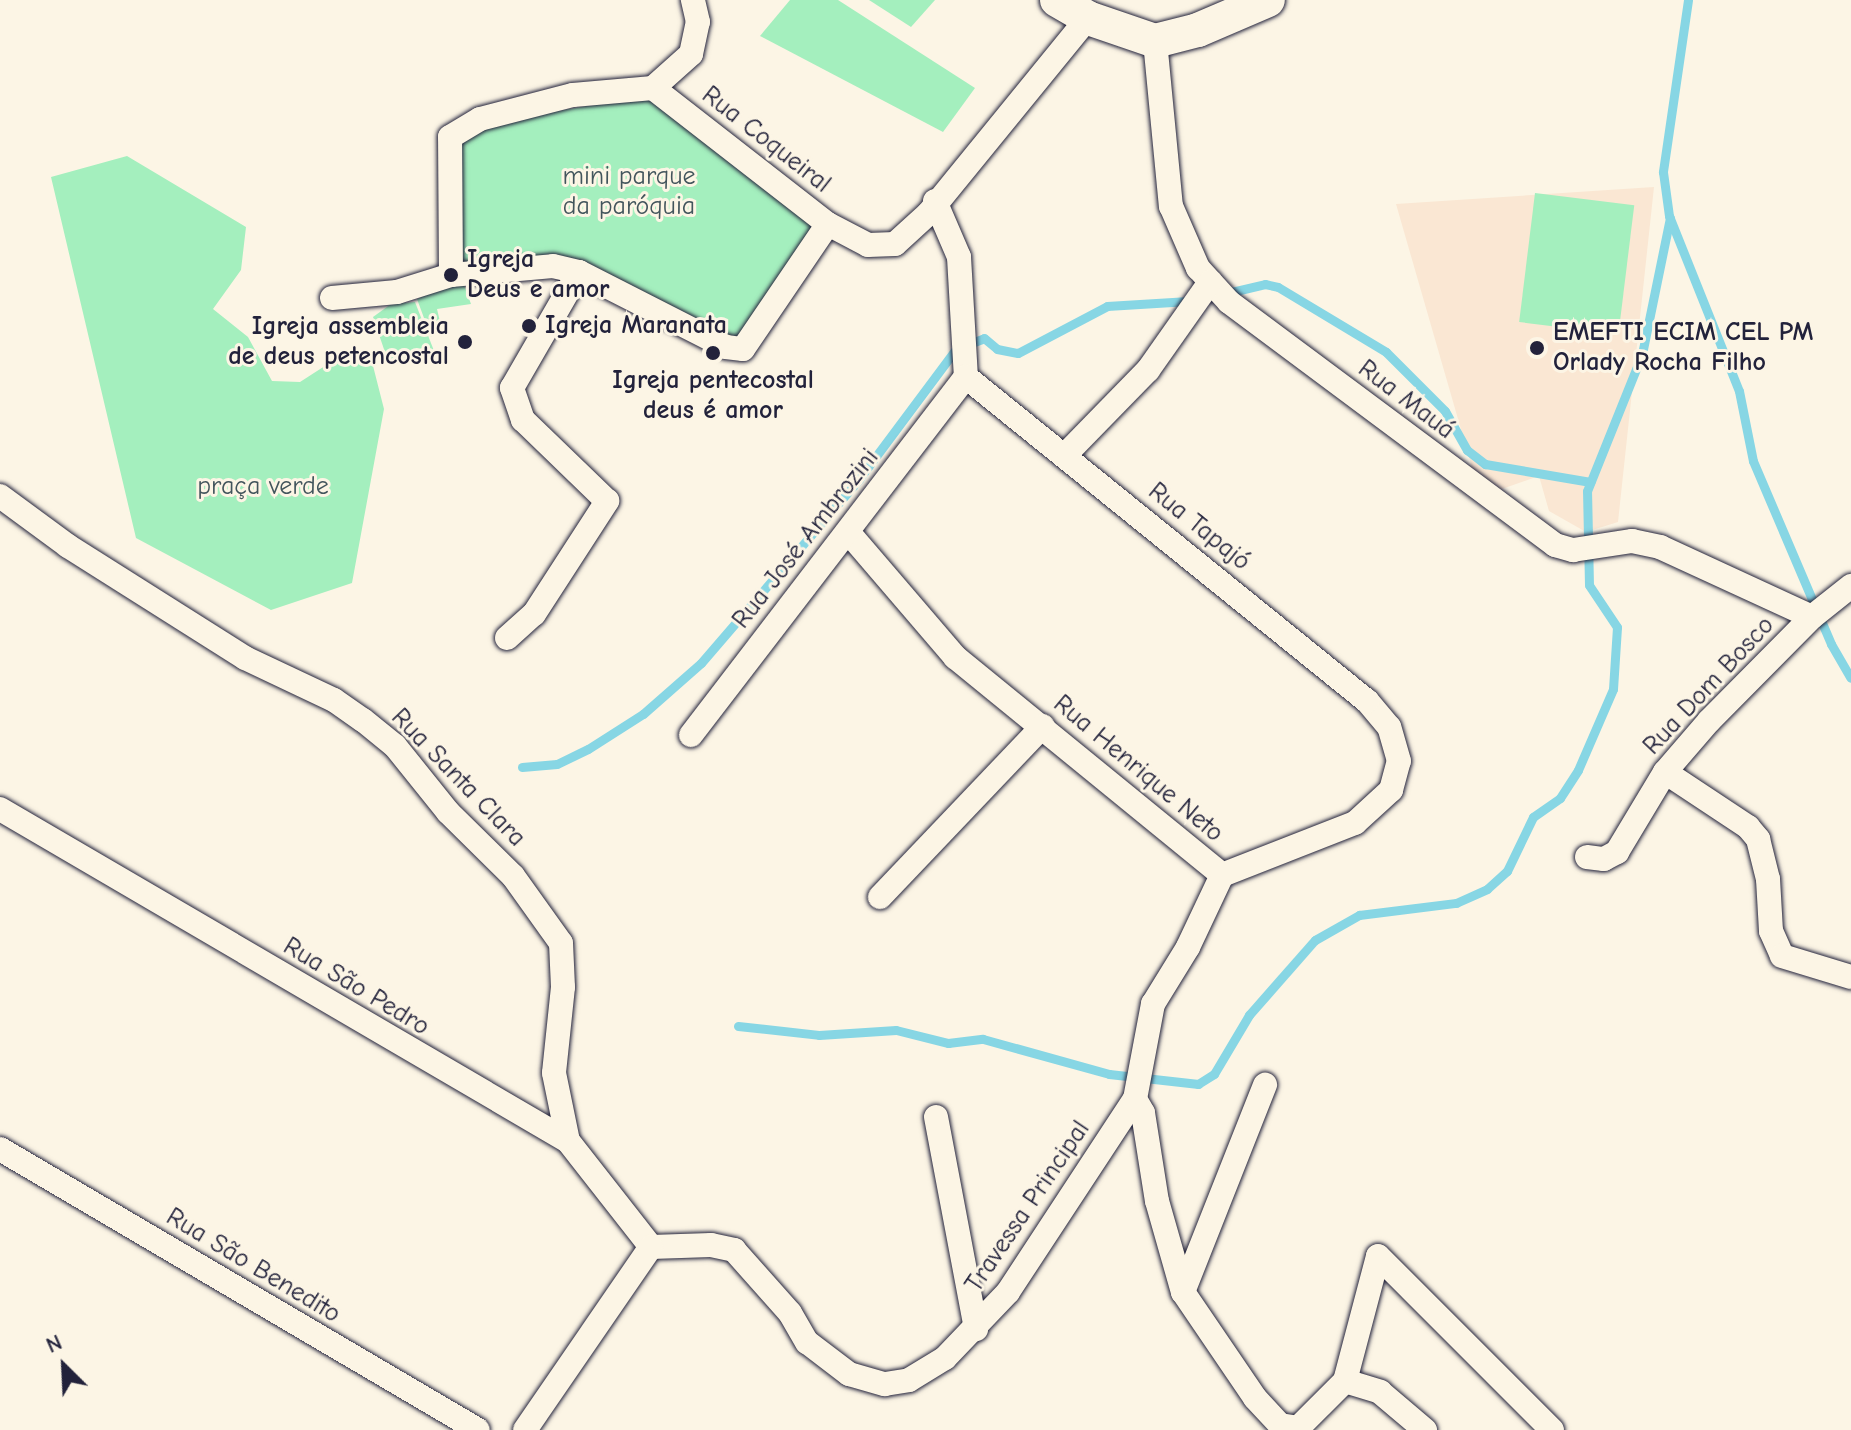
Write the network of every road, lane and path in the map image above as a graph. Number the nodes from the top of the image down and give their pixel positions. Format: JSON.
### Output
{"nodes":[{"id":1,"x":693,"y":0,"type":"edge"},
{"id":2,"x":1057,"y":0,"type":"edge"},
{"id":3,"x":1268,"y":0,"type":"edge"},
{"id":4,"x":1088,"y":18,"type":"junction"},
{"id":5,"x":1155,"y":41,"type":"junction"},
{"id":6,"x":653,"y":88,"type":"junction"},
{"id":7,"x":935,"y":201,"type":"junction"},
{"id":8,"x":828,"y":224,"type":"junction"},
{"id":9,"x":579,"y":272,"type":"junction"},
{"id":10,"x":451,"y":275,"type":"junction"},
{"id":11,"x":1210,"y":282,"type":"junction"},
{"id":12,"x":332,"y":298,"type":"dead end"},
{"id":13,"x":966,"y":377,"type":"junction"},
{"id":14,"x":1066,"y":454,"type":"junction"},
{"id":15,"x":0,"y":496,"type":"edge"},
{"id":16,"x":848,"y":532,"type":"junction"},
{"id":17,"x":1846,"y":599,"type":"edge"},
{"id":18,"x":1812,"y":617,"type":"junction"},
{"id":19,"x":507,"y":638,"type":"dead end"},
{"id":20,"x":1043,"y":726,"type":"junction"},
{"id":21,"x":691,"y":735,"type":"dead end"},
{"id":22,"x":1665,"y":772,"type":"junction"},
{"id":23,"x":0,"y":809,"type":"edge"},
{"id":24,"x":1587,"y":857,"type":"dead end"},
{"id":25,"x":1222,"y":875,"type":"junction"},
{"id":26,"x":880,"y":897,"type":"dead end"},
{"id":27,"x":1851,"y":977,"type":"edge"},
{"id":28,"x":1265,"y":1085,"type":"dead end"},
{"id":29,"x":1135,"y":1099,"type":"junction"},
{"id":30,"x":936,"y":1117,"type":"dead end"},
{"id":31,"x":568,"y":1141,"type":"junction"},
{"id":32,"x":0,"y":1149,"type":"edge"},
{"id":33,"x":651,"y":1247,"type":"junction"},
{"id":34,"x":1183,"y":1292,"type":"junction"},
{"id":35,"x":976,"y":1329,"type":"junction"},
{"id":36,"x":1345,"y":1381,"type":"junction"},
{"id":37,"x":1297,"y":1429,"type":"edge"},
{"id":38,"x":478,"y":1430,"type":"edge"},
{"id":39,"x":525,"y":1430,"type":"edge"},
{"id":40,"x":1425,"y":1430,"type":"edge"},
{"id":41,"x":1552,"y":1430,"type":"edge"}],
"edges":[{"from":1,"to":6,"type":"street"},
{"from":2,"to":4,"type":"street"},
{"from":3,"to":5,"type":"street"},
{"from":4,"to":5,"type":"street"},
{"from":4,"to":7,"type":"street","name":"Rua Coqueiral"},
{"from":5,"to":11,"type":"street","name":"Rua Mauá"},
{"from":6,"to":8,"type":"street","name":"Rua Coqueiral"},
{"from":6,"to":10,"type":"street"},
{"from":7,"to":8,"type":"street","name":"Rua Coqueiral"},
{"from":7,"to":13,"type":"street"},
{"from":8,"to":9,"type":"street"},
{"from":9,"to":10,"type":"street"},
{"from":9,"to":19,"type":"street"},
{"from":10,"to":12,"type":"street"},
{"from":11,"to":14,"type":"street"},
{"from":11,"to":18,"type":"street","name":"Rua Mauá"},
{"from":13,"to":14,"type":"street","name":"Rua Tapajó"},
{"from":13,"to":16,"type":"street","name":"Rua José Ambrozini"},
{"from":14,"to":25,"type":"street","name":"Rua Tapajó"},
{"from":15,"to":31,"type":"street","name":"Rua Santa Clara"},
{"from":16,"to":20,"type":"street","name":"Rua Henrique Neto"},
{"from":16,"to":21,"type":"street","name":"Rua José Ambrozini"},
{"from":17,"to":18,"type":"street","name":"Rua Dom Bosco"},
{"from":18,"to":22,"type":"street","name":"Rua Dom Bosco"},
{"from":20,"to":25,"type":"street","name":"Rua Henrique Neto"},
{"from":20,"to":26,"type":"street"},
{"from":22,"to":24,"type":"street","name":"Rua Dom Bosco"},
{"from":22,"to":27,"type":"street"},
{"from":23,"to":31,"type":"street","name":"Rua São Pedro"},
{"from":25,"to":29,"type":"street","name":"Rua Henrique Neto"},
{"from":28,"to":34,"type":"street"},
{"from":29,"to":34,"type":"street"},
{"from":29,"to":35,"type":"street","name":"Travessa Principal"},
{"from":30,"to":35,"type":"street"},
{"from":31,"to":33,"type":"street","name":"Rua São Pedro"},
{"from":32,"to":38,"type":"street","name":"Rua São Benedito"},
{"from":33,"to":35,"type":"street","name":"Travessa Principal"},
{"from":33,"to":39,"type":"street"},
{"from":34,"to":37,"type":"street"},
{"from":36,"to":37,"type":"street"},
{"from":36,"to":40,"type":"street"},
{"from":36,"to":41,"type":"street"}]}
